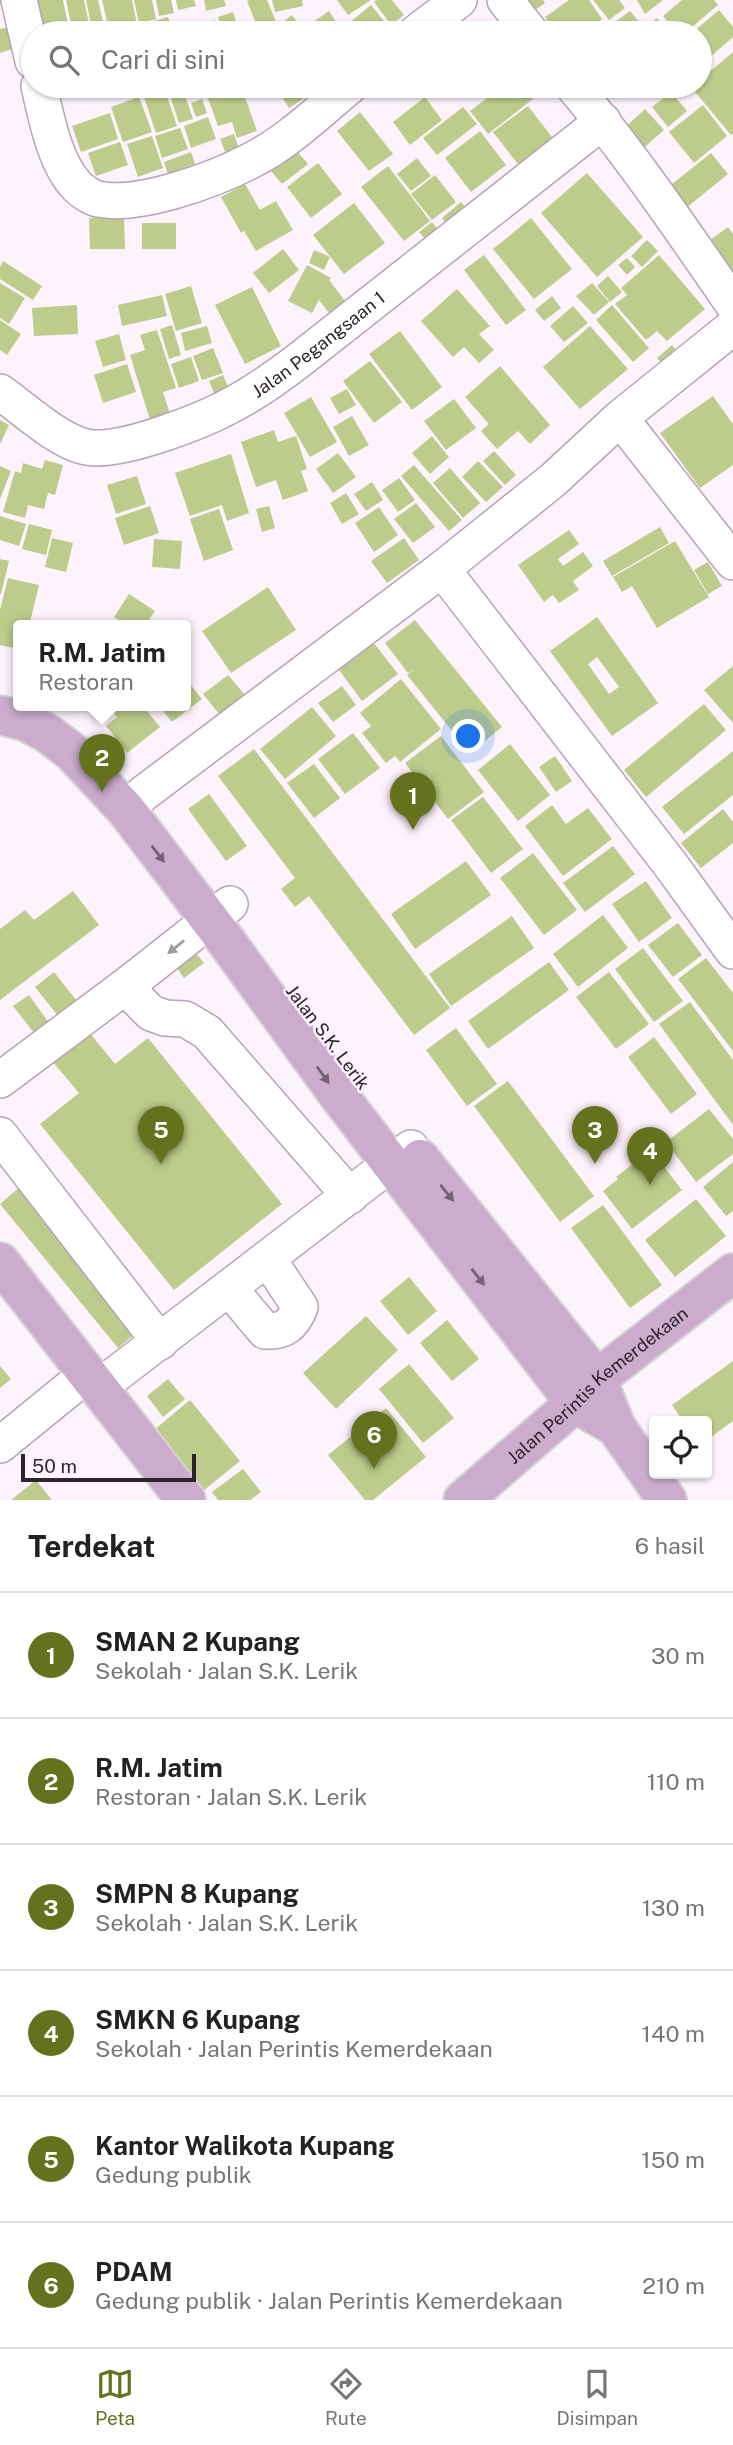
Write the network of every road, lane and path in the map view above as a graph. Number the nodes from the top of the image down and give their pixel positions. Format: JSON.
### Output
{"nodes":[{"id":1,"x":19,"y":0,"type":"edge"},
{"id":2,"x":459,"y":0,"type":"edge"},
{"id":3,"x":505,"y":0,"type":"edge"},
{"id":4,"x":24,"y":21,"type":"edge"},
{"id":5,"x":432,"y":21,"type":"edge"},
{"id":6,"x":522,"y":21,"type":"edge"},
{"id":7,"x":42,"y":98,"type":"edge"},
{"id":8,"x":336,"y":98,"type":"edge"},
{"id":9,"x":583,"y":98,"type":"edge"},
{"id":10,"x":603,"y":121,"type":"junction"},
{"id":11,"x":733,"y":304,"type":"edge"},
{"id":12,"x":733,"y":327,"type":"edge"},
{"id":13,"x":0,"y":392,"type":"edge"},
{"id":14,"x":620,"y":418,"type":"junction"},
{"id":15,"x":733,"y":562,"type":"edge"},
{"id":16,"x":442,"y":569,"type":"junction"},
{"id":17,"x":55,"y":711,"type":"edge"},
{"id":18,"x":0,"y":715,"type":"edge"},
{"id":19,"x":135,"y":801,"type":"junction"},
{"id":20,"x":219,"y":913,"type":"junction"},
{"id":21,"x":733,"y":951,"type":"edge"},
{"id":22,"x":131,"y":982,"type":"junction"},
{"id":23,"x":0,"y":1080,"type":"edge"},
{"id":24,"x":0,"y":1135,"type":"edge"},
{"id":25,"x":401,"y":1156,"type":"junction"},
{"id":26,"x":350,"y":1196,"type":"junction"},
{"id":27,"x":268,"y":1259,"type":"junction"},
{"id":28,"x":0,"y":1262,"type":"edge"},
{"id":29,"x":733,"y":1273,"type":"edge"},
{"id":30,"x":229,"y":1288,"type":"junction"},
{"id":31,"x":0,"y":1298,"type":"edge"},
{"id":32,"x":160,"y":1342,"type":"junction"},
{"id":33,"x":84,"y":1388,"type":"junction"},
{"id":34,"x":586,"y":1391,"type":"junction"},
{"id":35,"x":0,"y":1446,"type":"edge"},
{"id":36,"x":152,"y":1500,"type":"edge"},
{"id":37,"x":186,"y":1500,"type":"edge"},
{"id":38,"x":463,"y":1500,"type":"edge"},
{"id":39,"x":667,"y":1500,"type":"edge"}],
"edges":[{"from":1,"to":4,"type":"street"},
{"from":2,"to":5,"type":"street"},
{"from":3,"to":6,"type":"street"},
{"from":7,"to":8,"type":"street"},
{"from":9,"to":10,"type":"street"},
{"from":10,"to":11,"type":"street"},
{"from":10,"to":13,"type":"street","name":"Jalan Pegangsaan 1"},
{"from":12,"to":14,"type":"street"},
{"from":14,"to":15,"type":"street"},
{"from":14,"to":16,"type":"street"},
{"from":16,"to":19,"type":"street"},
{"from":16,"to":21,"type":"street"},
{"from":17,"to":19,"type":"main road","name":"Jalan S.K. Lerik"},
{"from":18,"to":19,"type":"main road"},
{"from":19,"to":20,"type":"main road","name":"Jalan S.K. Lerik","one_way":true},
{"from":20,"to":22,"type":"street","one_way":true},
{"from":20,"to":25,"type":"main road","name":"Jalan S.K. Lerik","one_way":true},
{"from":22,"to":23,"type":"street"},
{"from":22,"to":26,"type":"street"},
{"from":24,"to":32,"type":"street"},
{"from":25,"to":26,"type":"street"},
{"from":25,"to":34,"type":"main road","name":"Jalan S.K. Lerik","one_way":true},
{"from":26,"to":27,"type":"street"},
{"from":27,"to":30,"type":"street"},
{"from":27,"to":30,"type":"street"},
{"from":28,"to":33,"type":"main road"},
{"from":29,"to":34,"type":"main road","name":"Jalan Perintis Kemerdekaan"},
{"from":30,"to":32,"type":"street"},
{"from":31,"to":33,"type":"main road"},
{"from":32,"to":33,"type":"street"},
{"from":33,"to":35,"type":"street"},
{"from":33,"to":36,"type":"main road"},
{"from":33,"to":37,"type":"main road"},
{"from":34,"to":38,"type":"main road","name":"Jalan Perintis Kemerdekaan"},
{"from":34,"to":39,"type":"main road","name":"Jalan S.K. Lerik"}]}
